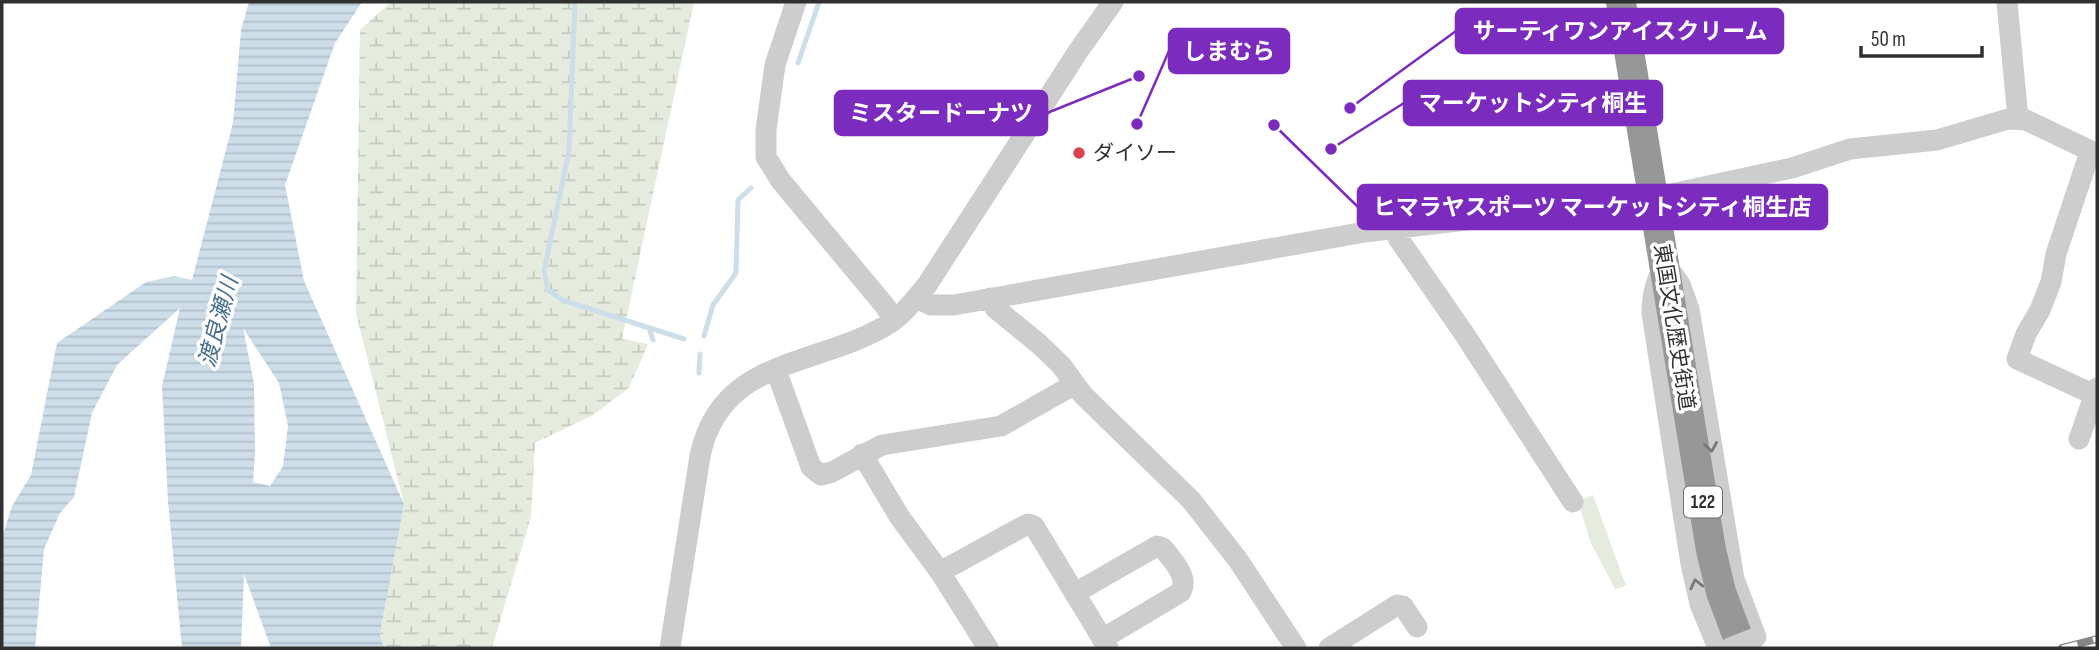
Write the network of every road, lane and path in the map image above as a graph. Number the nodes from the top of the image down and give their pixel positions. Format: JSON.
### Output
{"nodes":[{"id":1,"x":796,"y":2,"type":"edge"},
{"id":2,"x":1112,"y":2,"type":"edge"},
{"id":3,"x":1621,"y":2,"type":"edge"},
{"id":4,"x":2007,"y":2,"type":"edge"},
{"id":5,"x":2018,"y":119,"type":"junction"},
{"id":6,"x":2093,"y":153,"type":"edge"},
{"id":7,"x":1654,"y":198,"type":"junction"},
{"id":8,"x":1394,"y":228,"type":"junction"},
{"id":9,"x":1665,"y":264,"type":"junction"},
{"id":10,"x":917,"y":298,"type":"junction"},
{"id":11,"x":990,"y":299,"type":"junction"},
{"id":12,"x":894,"y":320,"type":"junction"},
{"id":13,"x":776,"y":370,"type":"junction"},
{"id":14,"x":1075,"y":384,"type":"junction"},
{"id":15,"x":2097,"y":390,"type":"edge"},
{"id":16,"x":2079,"y":439,"type":"dead end"},
{"id":17,"x":862,"y":454,"type":"junction"},
{"id":18,"x":1573,"y":502,"type":"dead end"},
{"id":19,"x":940,"y":572,"type":"junction"},
{"id":20,"x":1075,"y":593,"type":"junction"},
{"id":21,"x":1418,"y":627,"type":"dead end"},
{"id":22,"x":1105,"y":643,"type":"edge"},
{"id":23,"x":1748,"y":644,"type":"edge"},
{"id":24,"x":670,"y":648,"type":"edge"},
{"id":25,"x":988,"y":648,"type":"edge"},
{"id":26,"x":1296,"y":648,"type":"edge"},
{"id":27,"x":1329,"y":648,"type":"edge"},
{"id":28,"x":1718,"y":648,"type":"edge"},
{"id":29,"x":1730,"y":648,"type":"edge"}],
"edges":[{"from":1,"to":12,"type":"street"},
{"from":2,"to":10,"type":"street"},
{"from":3,"to":7,"type":"highway","name":"東国文化歴史街道","number":"122"},
{"from":4,"to":5,"type":"street"},
{"from":5,"to":6,"type":"street"},
{"from":5,"to":7,"type":"street"},
{"from":6,"to":15,"type":"street"},
{"from":7,"to":8,"type":"street"},
{"from":7,"to":9,"type":"highway","name":"東国文化歴史街道","number":"122"},
{"from":8,"to":11,"type":"street"},
{"from":8,"to":18,"type":"street"},
{"from":9,"to":23,"type":"highway","name":"東国文化歴史街道","number":"122"},
{"from":28,"to":9,"type":"street","one_way":true},
{"from":10,"to":11,"type":"street"},
{"from":10,"to":12,"type":"street"},
{"from":11,"to":14,"type":"street"},
{"from":12,"to":13,"type":"street"},
{"from":13,"to":17,"type":"street"},
{"from":13,"to":24,"type":"street"},
{"from":14,"to":17,"type":"street"},
{"from":14,"to":26,"type":"street"},
{"from":15,"to":16,"type":"street"},
{"from":17,"to":19,"type":"street"},
{"from":19,"to":20,"type":"street"},
{"from":19,"to":25,"type":"street"},
{"from":20,"to":22,"type":"street"},
{"from":20,"to":22,"type":"street"},
{"from":21,"to":27,"type":"street"},
{"from":23,"to":29,"type":"street","bridge":true}]}
